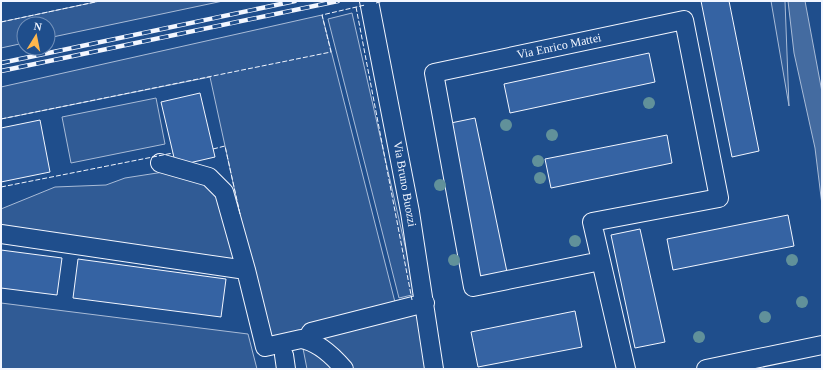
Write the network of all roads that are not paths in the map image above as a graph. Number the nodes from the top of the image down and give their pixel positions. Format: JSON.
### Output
{"nodes":[{"id":1,"x":369,"y":1,"type":"edge"},
{"id":2,"x":160,"y":164,"type":"dead end"},
{"id":3,"x":1,"y":234,"type":"edge"},
{"id":4,"x":601,"y":261,"type":"junction"},
{"id":5,"x":246,"y":270,"type":"junction"},
{"id":6,"x":425,"y":303,"type":"junction"},
{"id":7,"x":306,"y":340,"type":"junction"},
{"id":8,"x":819,"y":346,"type":"edge"},
{"id":9,"x":344,"y":369,"type":"edge"},
{"id":10,"x":434,"y":369,"type":"edge"},
{"id":11,"x":626,"y":369,"type":"edge"},
{"id":12,"x":706,"y":369,"type":"edge"}],
"edges":[{"from":1,"to":6,"type":"street","name":"Via Bruno Buozzi"},
{"from":2,"to":5,"type":"street"},
{"from":3,"to":5,"type":"street"},
{"from":4,"to":4,"type":"street","name":"Via Enrico Mattei"},
{"from":4,"to":11,"type":"street","name":"Via Enrico Mattei"},
{"from":5,"to":7,"type":"street"},
{"from":6,"to":7,"type":"street"},
{"from":6,"to":10,"type":"street","name":"Via Bruno Buozzi"},
{"from":7,"to":9,"type":"street"},
{"from":8,"to":12,"type":"street"}]}
